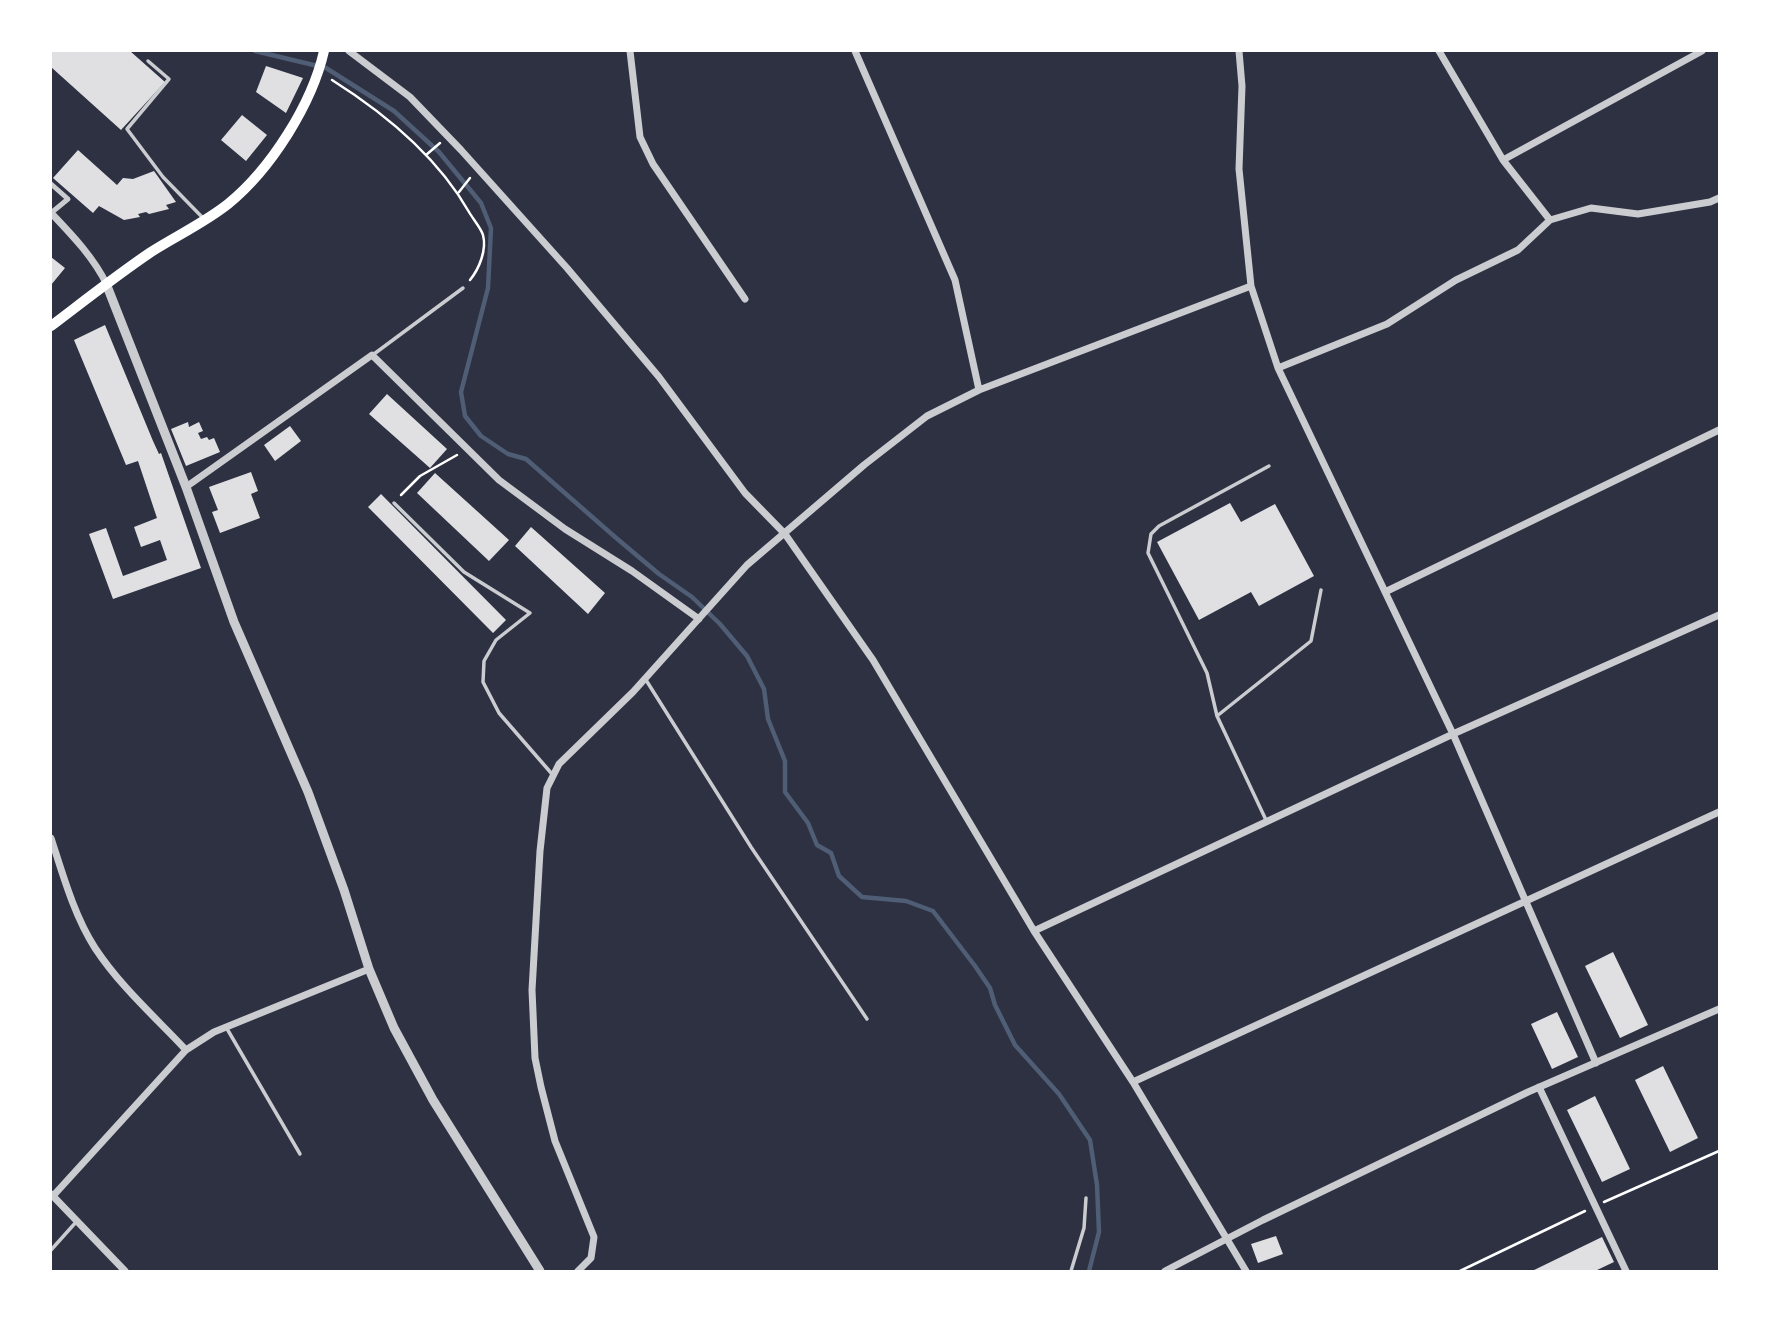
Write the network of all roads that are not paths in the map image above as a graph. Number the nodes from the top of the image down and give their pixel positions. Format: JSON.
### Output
{"nodes":[{"id":1,"x":349,"y":51,"type":"edge"},
{"id":2,"x":629,"y":51,"type":"edge"},
{"id":3,"x":855,"y":51,"type":"edge"},
{"id":4,"x":1239,"y":51,"type":"edge"},
{"id":5,"x":1439,"y":51,"type":"edge"},
{"id":6,"x":1702,"y":51,"type":"edge"},
{"id":7,"x":323,"y":54,"type":"edge"},
{"id":8,"x":148,"y":61,"type":"dead end"},
{"id":9,"x":1503,"y":160,"type":"junction"},
{"id":10,"x":51,"y":184,"type":"edge"},
{"id":11,"x":1719,"y":198,"type":"edge"},
{"id":12,"x":52,"y":214,"type":"edge"},
{"id":13,"x":205,"y":220,"type":"junction"},
{"id":14,"x":1550,"y":220,"type":"junction"},
{"id":15,"x":107,"y":286,"type":"junction"},
{"id":16,"x":1251,"y":286,"type":"junction"},
{"id":17,"x":463,"y":288,"type":"road end"},
{"id":18,"x":745,"y":299,"type":"dead end"},
{"id":19,"x":51,"y":326,"type":"edge"},
{"id":20,"x":372,"y":355,"type":"junction"},
{"id":21,"x":1278,"y":368,"type":"junction"},
{"id":22,"x":979,"y":390,"type":"junction"},
{"id":23,"x":1719,"y":430,"type":"edge"},
{"id":24,"x":1269,"y":466,"type":"dead end"},
{"id":25,"x":186,"y":487,"type":"junction"},
{"id":26,"x":394,"y":503,"type":"road end"},
{"id":27,"x":785,"y":534,"type":"junction"},
{"id":28,"x":1321,"y":590,"type":"dead end"},
{"id":29,"x":1385,"y":592,"type":"junction"},
{"id":30,"x":1719,"y":615,"type":"edge"},
{"id":31,"x":699,"y":619,"type":"junction"},
{"id":32,"x":645,"y":678,"type":"junction"},
{"id":33,"x":1217,"y":716,"type":"junction"},
{"id":34,"x":1453,"y":734,"type":"junction"},
{"id":35,"x":552,"y":774,"type":"junction"},
{"id":36,"x":1719,"y":812,"type":"edge"},
{"id":37,"x":1267,"y":821,"type":"junction"},
{"id":38,"x":51,"y":838,"type":"edge"},
{"id":39,"x":1527,"y":900,"type":"junction"},
{"id":40,"x":1034,"y":931,"type":"junction"},
{"id":41,"x":369,"y":969,"type":"junction"},
{"id":42,"x":1719,"y":1009,"type":"edge"},
{"id":43,"x":867,"y":1019,"type":"dead end"},
{"id":44,"x":226,"y":1027,"type":"junction"},
{"id":45,"x":186,"y":1050,"type":"junction"},
{"id":46,"x":1596,"y":1063,"type":"junction"},
{"id":47,"x":1133,"y":1082,"type":"junction"},
{"id":48,"x":1539,"y":1087,"type":"junction"},
{"id":49,"x":300,"y":1154,"type":"dead end"},
{"id":50,"x":52,"y":1195,"type":"edge"},
{"id":51,"x":1086,"y":1198,"type":"dead end"},
{"id":52,"x":77,"y":1221,"type":"junction"},
{"id":53,"x":1227,"y":1241,"type":"junction"},
{"id":54,"x":51,"y":1250,"type":"edge"},
{"id":55,"x":125,"y":1271,"type":"edge"},
{"id":56,"x":540,"y":1271,"type":"edge"},
{"id":57,"x":578,"y":1271,"type":"edge"},
{"id":58,"x":1071,"y":1271,"type":"edge"},
{"id":59,"x":1165,"y":1271,"type":"edge"},
{"id":60,"x":1246,"y":1271,"type":"edge"},
{"id":61,"x":1626,"y":1271,"type":"edge"}],
"edges":[{"from":1,"to":27,"type":"street"},
{"from":2,"to":18,"type":"street"},
{"from":3,"to":22,"type":"street"},
{"from":4,"to":16,"type":"street"},
{"from":5,"to":9,"type":"street"},
{"from":6,"to":9,"type":"street"},
{"from":7,"to":13,"type":"main road"},
{"from":8,"to":13,"type":"lane"},
{"from":9,"to":14,"type":"street"},
{"from":10,"to":12,"type":"street"},
{"from":11,"to":14,"type":"street"},
{"from":12,"to":15,"type":"street"},
{"from":13,"to":15,"type":"main road"},
{"from":14,"to":21,"type":"street"},
{"from":15,"to":19,"type":"main road"},
{"from":15,"to":25,"type":"street"},
{"from":16,"to":21,"type":"street"},
{"from":16,"to":22,"type":"street"},
{"from":17,"to":20,"type":"lane"},
{"from":20,"to":25,"type":"street"},
{"from":20,"to":31,"type":"street"},
{"from":21,"to":29,"type":"street"},
{"from":22,"to":27,"type":"street"},
{"from":23,"to":29,"type":"street"},
{"from":24,"to":33,"type":"lane"},
{"from":25,"to":41,"type":"street"},
{"from":26,"to":35,"type":"lane"},
{"from":27,"to":31,"type":"street"},
{"from":27,"to":40,"type":"street"},
{"from":28,"to":33,"type":"lane"},
{"from":29,"to":34,"type":"street"},
{"from":30,"to":34,"type":"street"},
{"from":31,"to":32,"type":"street"},
{"from":32,"to":35,"type":"street"},
{"from":32,"to":43,"type":"lane"},
{"from":33,"to":37,"type":"lane"},
{"from":34,"to":37,"type":"street"},
{"from":34,"to":39,"type":"street"},
{"from":35,"to":57,"type":"street"},
{"from":36,"to":39,"type":"street"},
{"from":37,"to":40,"type":"street"},
{"from":38,"to":45,"type":"street"},
{"from":39,"to":46,"type":"street"},
{"from":39,"to":47,"type":"street"},
{"from":40,"to":47,"type":"street"},
{"from":41,"to":44,"type":"street"},
{"from":41,"to":56,"type":"street"},
{"from":42,"to":46,"type":"street"},
{"from":44,"to":45,"type":"street"},
{"from":44,"to":49,"type":"lane"},
{"from":45,"to":50,"type":"street"},
{"from":46,"to":48,"type":"street"},
{"from":47,"to":53,"type":"street"},
{"from":48,"to":53,"type":"street"},
{"from":48,"to":61,"type":"street"},
{"from":50,"to":52,"type":"street"},
{"from":51,"to":58,"type":"lane"},
{"from":52,"to":54,"type":"lane"},
{"from":52,"to":55,"type":"street"},
{"from":53,"to":59,"type":"street"},
{"from":53,"to":60,"type":"street"}]}
